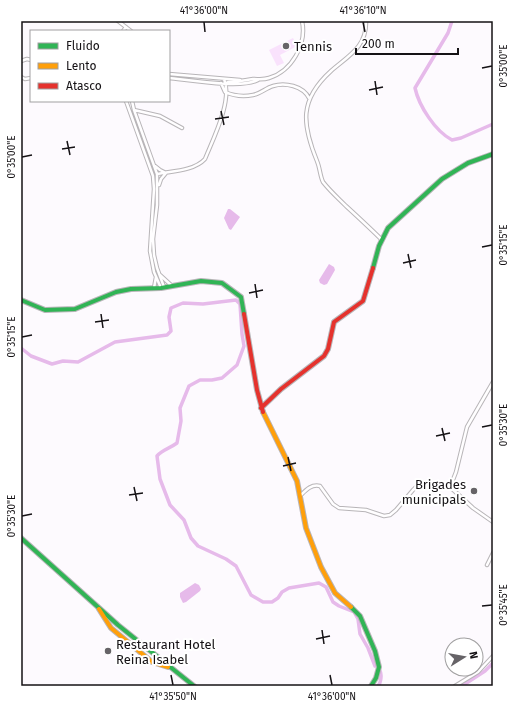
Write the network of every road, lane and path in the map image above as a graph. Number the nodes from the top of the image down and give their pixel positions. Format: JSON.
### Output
{"nodes":[{"id":1,"x":118,"y":21,"type":"edge"},
{"id":2,"x":302,"y":21,"type":"edge"},
{"id":3,"x":366,"y":21,"type":"edge"},
{"id":4,"x":126,"y":27,"type":"junction"},
{"id":5,"x":123,"y":30,"type":"edge"},
{"id":6,"x":130,"y":30,"type":"edge"},
{"id":7,"x":22,"y":59,"type":"edge"},
{"id":8,"x":30,"y":59,"type":"edge"},
{"id":9,"x":170,"y":74,"type":"edge"},
{"id":10,"x":170,"y":78,"type":"edge"},
{"id":11,"x":224,"y":79,"type":"junction"},
{"id":12,"x":258,"y":80,"type":"junction"},
{"id":13,"x":245,"y":81,"type":"junction"},
{"id":14,"x":221,"y":83,"type":"junction"},
{"id":15,"x":226,"y":84,"type":"junction"},
{"id":16,"x":232,"y":84,"type":"junction"},
{"id":17,"x":225,"y":92,"type":"junction"},
{"id":18,"x":310,"y":98,"type":"junction"},
{"id":19,"x":126,"y":102,"type":"edge"},
{"id":20,"x":132,"y":102,"type":"edge"},
{"id":21,"x":134,"y":110,"type":"junction"},
{"id":22,"x":182,"y":128,"type":"dead end"},
{"id":23,"x":493,"y":154,"type":"edge"},
{"id":24,"x":154,"y":165,"type":"junction"},
{"id":25,"x":149,"y":166,"type":"junction"},
{"id":26,"x":167,"y":172,"type":"junction"},
{"id":27,"x":157,"y":174,"type":"junction"},
{"id":28,"x":154,"y":184,"type":"junction"},
{"id":29,"x":158,"y":188,"type":"junction"},
{"id":30,"x":382,"y":240,"type":"junction"},
{"id":31,"x":159,"y":274,"type":"junction"},
{"id":32,"x":156,"y":277,"type":"junction"},
{"id":33,"x":172,"y":286,"type":"junction"},
{"id":34,"x":163,"y":287,"type":"junction"},
{"id":35,"x":154,"y":288,"type":"junction"},
{"id":36,"x":21,"y":300,"type":"edge"},
{"id":37,"x":493,"y":382,"type":"edge"},
{"id":38,"x":262,"y":408,"type":"junction"},
{"id":39,"x":449,"y":486,"type":"junction"},
{"id":40,"x":300,"y":496,"type":"junction"},
{"id":41,"x":493,"y":522,"type":"edge"},
{"id":42,"x":21,"y":538,"type":"edge"},
{"id":43,"x":493,"y":553,"type":"edge"},
{"id":44,"x":487,"y":565,"type":"dead end"},
{"id":45,"x":97,"y":606,"type":"junction"},
{"id":46,"x":493,"y":656,"type":"edge"},
{"id":47,"x":171,"y":668,"type":"junction"},
{"id":48,"x":373,"y":685,"type":"edge"},
{"id":49,"x":194,"y":686,"type":"edge"},
{"id":50,"x":455,"y":686,"type":"edge"}],
"edges":[{"from":1,"to":4,"type":"street"},
{"from":2,"to":12,"type":"street"},
{"from":3,"to":18,"type":"street"},
{"from":4,"to":5,"type":"street"},
{"from":4,"to":6,"type":"street"},
{"from":7,"to":8,"type":"street"},
{"from":9,"to":11,"type":"street"},
{"from":10,"to":14,"type":"street"},
{"from":11,"to":13,"type":"street"},
{"from":11,"to":15,"type":"street"},
{"from":12,"to":13,"type":"street"},
{"from":12,"to":16,"type":"street"},
{"from":13,"to":15,"type":"street"},
{"from":14,"to":15,"type":"street"},
{"from":14,"to":17,"type":"street"},
{"from":15,"to":16,"type":"street"},
{"from":15,"to":17,"type":"street"},
{"from":16,"to":17,"type":"street"},
{"from":17,"to":18,"type":"street"},
{"from":17,"to":26,"type":"street"},
{"from":18,"to":30,"type":"street"},
{"from":19,"to":25,"type":"street"},
{"from":20,"to":21,"type":"street"},
{"from":21,"to":22,"type":"street"},
{"from":21,"to":24,"type":"street"},
{"from":23,"to":30,"type":"street"},
{"from":24,"to":26,"type":"street"},
{"from":24,"to":27,"type":"street"},
{"from":25,"to":27,"type":"street"},
{"from":25,"to":28,"type":"street"},
{"from":26,"to":27,"type":"street"},
{"from":26,"to":29,"type":"street"},
{"from":27,"to":28,"type":"street"},
{"from":27,"to":29,"type":"street"},
{"from":28,"to":32,"type":"street"},
{"from":29,"to":31,"type":"street"},
{"from":30,"to":38,"type":"street"},
{"from":31,"to":33,"type":"street"},
{"from":31,"to":34,"type":"street"},
{"from":32,"to":34,"type":"street"},
{"from":32,"to":35,"type":"street"},
{"from":33,"to":34,"type":"street"},
{"from":33,"to":38,"type":"street"},
{"from":34,"to":35,"type":"street"},
{"from":35,"to":36,"type":"street"},
{"from":37,"to":39,"type":"street"},
{"from":38,"to":40,"type":"street"},
{"from":39,"to":40,"type":"street"},
{"from":39,"to":41,"type":"street"},
{"from":40,"to":48,"type":"street"},
{"from":42,"to":45,"type":"street"},
{"from":43,"to":44,"type":"street"},
{"from":45,"to":47,"type":"street"},
{"from":45,"to":47,"type":"street"},
{"from":46,"to":50,"type":"street"},
{"from":47,"to":49,"type":"street"}]}
